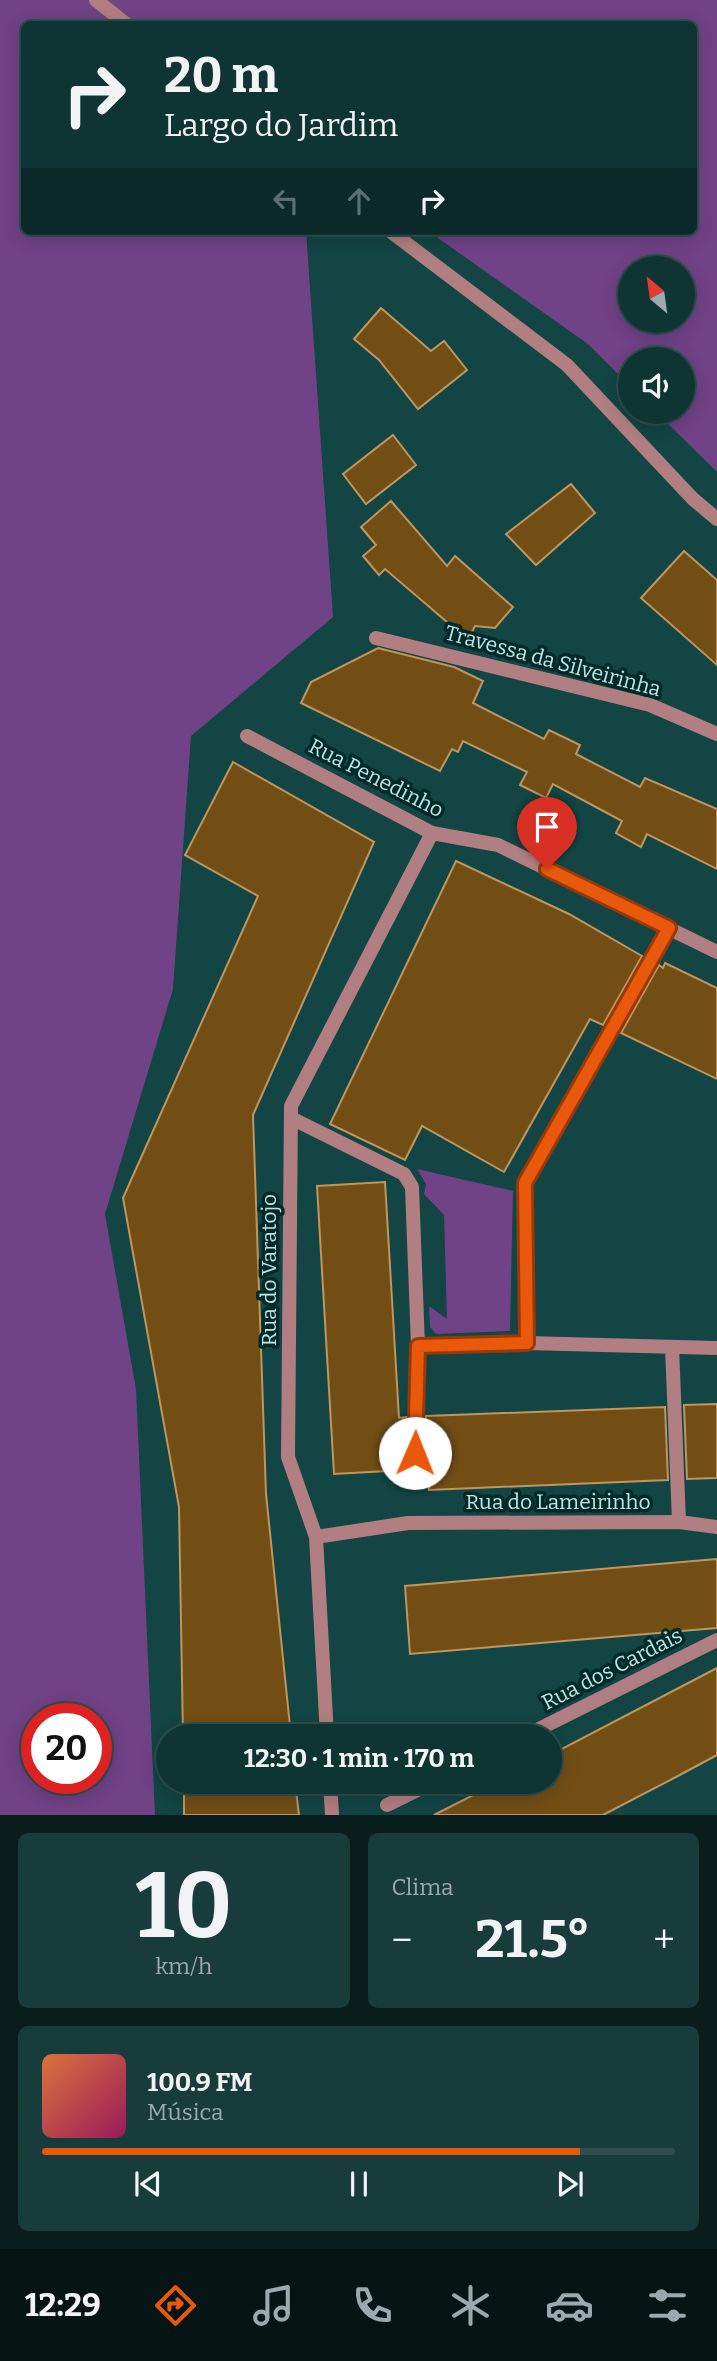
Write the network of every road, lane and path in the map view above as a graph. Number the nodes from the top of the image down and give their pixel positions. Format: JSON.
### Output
{"nodes":[{"id":1,"x":96,"y":0,"type":"edge"},
{"id":2,"x":123,"y":21,"type":"edge"},
{"id":3,"x":395,"y":235,"type":"edge"},
{"id":4,"x":717,"y":519,"type":"edge"},
{"id":5,"x":376,"y":638,"type":"dead end"},
{"id":6,"x":717,"y":734,"type":"edge"},
{"id":7,"x":247,"y":736,"type":"dead end"},
{"id":8,"x":432,"y":833,"type":"junction"},
{"id":9,"x":669,"y":928,"type":"junction"},
{"id":10,"x":717,"y":952,"type":"edge"},
{"id":11,"x":291,"y":1118,"type":"junction"},
{"id":12,"x":527,"y":1343,"type":"junction"},
{"id":13,"x":418,"y":1346,"type":"junction"},
{"id":14,"x":672,"y":1347,"type":"junction"},
{"id":15,"x":717,"y":1348,"type":"edge"},
{"id":16,"x":415,"y":1480,"type":"dead end"},
{"id":17,"x":679,"y":1522,"type":"junction"},
{"id":18,"x":717,"y":1527,"type":"edge"},
{"id":19,"x":316,"y":1537,"type":"junction"},
{"id":20,"x":717,"y":1640,"type":"edge"},
{"id":21,"x":326,"y":1724,"type":"edge"},
{"id":22,"x":549,"y":1724,"type":"edge"},
{"id":23,"x":331,"y":1794,"type":"edge"},
{"id":24,"x":409,"y":1794,"type":"edge"},
{"id":25,"x":387,"y":1805,"type":"dead end"},
{"id":26,"x":332,"y":1815,"type":"edge"}],
"edges":[{"from":1,"to":2,"type":"street"},
{"from":3,"to":4,"type":"street"},
{"from":5,"to":6,"type":"street","name":"Travessa da Silveirinha"},
{"from":7,"to":8,"type":"street","name":"Rua Penedinho"},
{"from":8,"to":9,"type":"street","name":"Rua Penedinho"},
{"from":8,"to":11,"type":"street","name":"Rua do Varatojo"},
{"from":9,"to":10,"type":"street","name":"Rua Penedinho"},
{"from":9,"to":12,"type":"street"},
{"from":11,"to":13,"type":"street"},
{"from":11,"to":19,"type":"street","name":"Rua do Varatojo"},
{"from":12,"to":13,"type":"street"},
{"from":12,"to":14,"type":"street"},
{"from":13,"to":16,"type":"street"},
{"from":14,"to":15,"type":"street"},
{"from":14,"to":17,"type":"street"},
{"from":17,"to":18,"type":"street","name":"Rua do Lameirinho"},
{"from":17,"to":19,"type":"street","name":"Rua do Lameirinho"},
{"from":19,"to":21,"type":"street","name":"Rua do Varatojo"},
{"from":20,"to":22,"type":"street","name":"Rua dos Cardais"},
{"from":23,"to":26,"type":"street"},
{"from":24,"to":25,"type":"street"}]}
